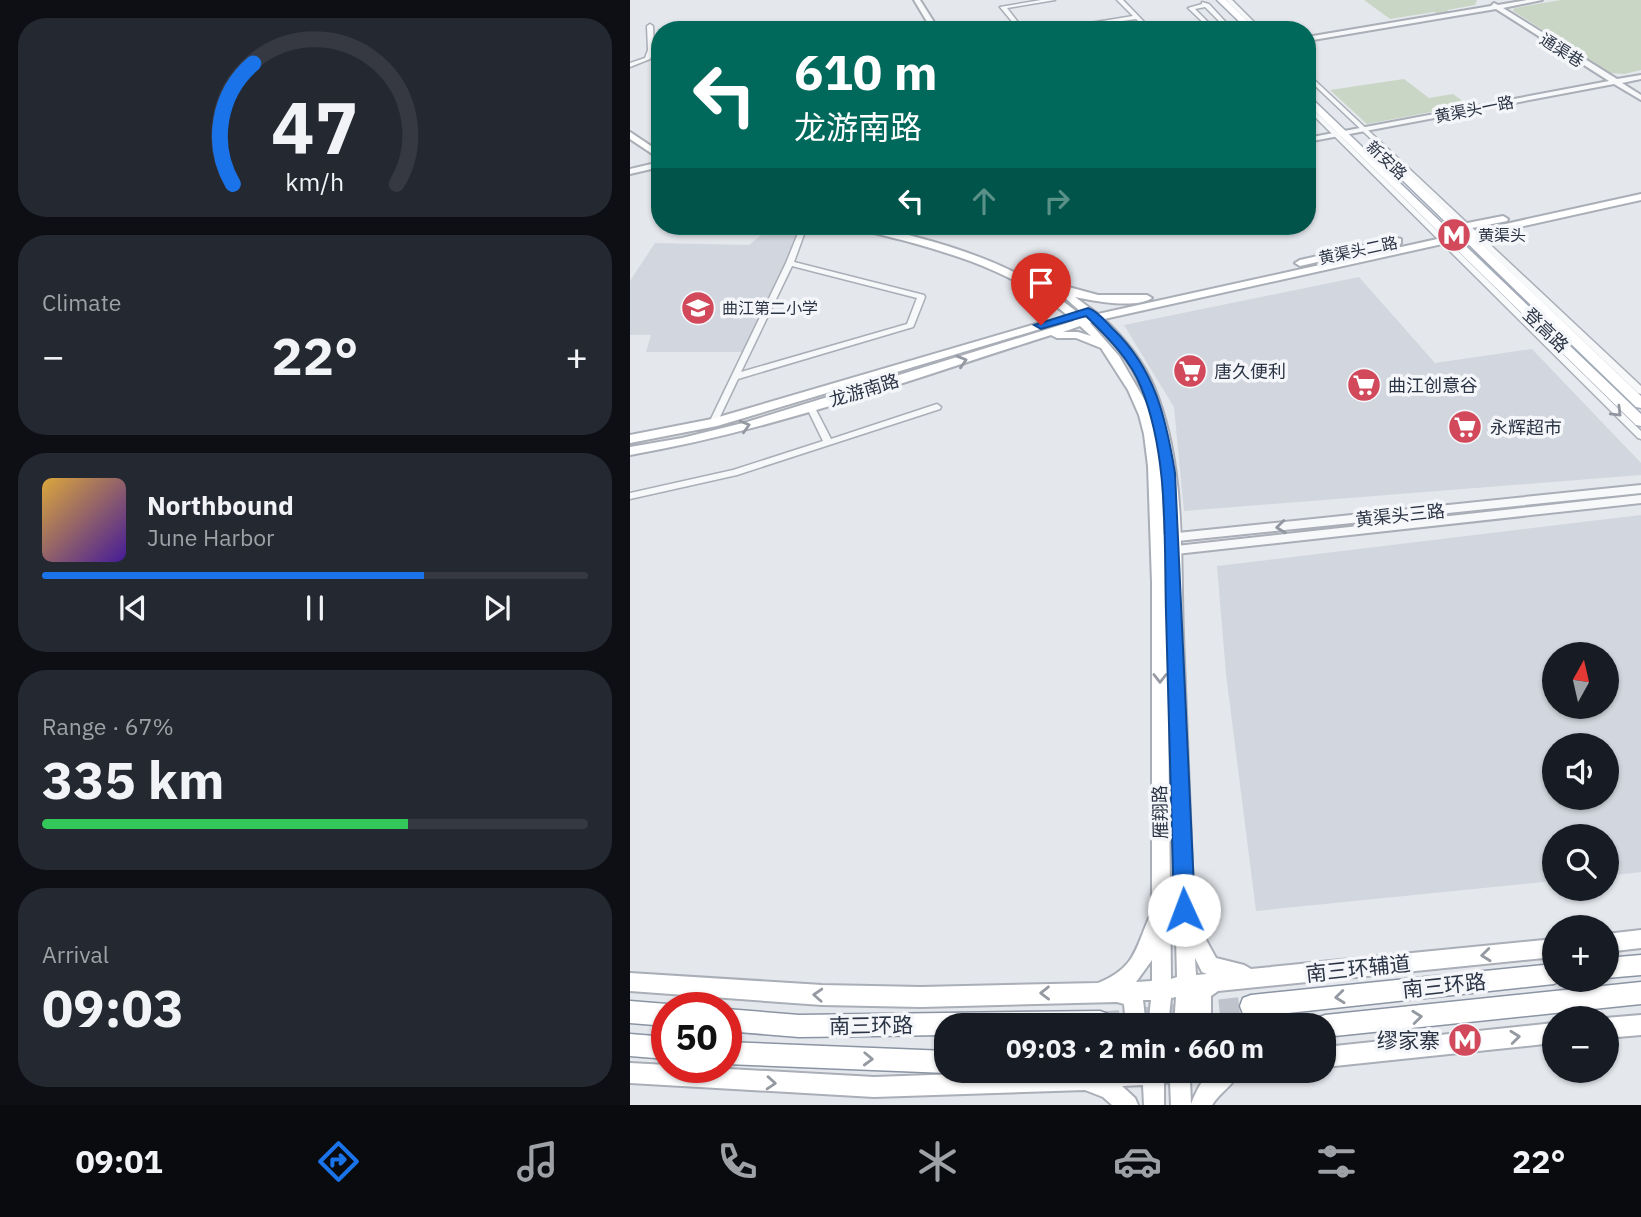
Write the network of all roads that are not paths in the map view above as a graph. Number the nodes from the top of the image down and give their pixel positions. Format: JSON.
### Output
{"nodes":[{"id":1,"x":910,"y":0,"type":"edge"},
{"id":2,"x":916,"y":0,"type":"edge"},
{"id":3,"x":1052,"y":0,"type":"edge"},
{"id":4,"x":1121,"y":0,"type":"edge"},
{"id":5,"x":1201,"y":0,"type":"edge"},
{"id":6,"x":1222,"y":0,"type":"edge"},
{"id":7,"x":1229,"y":0,"type":"edge"},
{"id":8,"x":1485,"y":0,"type":"edge"},
{"id":9,"x":1527,"y":0,"type":"edge"},
{"id":10,"x":1539,"y":0,"type":"edge"},
{"id":11,"x":1208,"y":3,"type":"edge"},
{"id":12,"x":1494,"y":6,"type":"junction"},
{"id":13,"x":1138,"y":17,"type":"junction"},
{"id":14,"x":923,"y":21,"type":"edge"},
{"id":15,"x":930,"y":21,"type":"edge"},
{"id":16,"x":1015,"y":21,"type":"edge"},
{"id":17,"x":1111,"y":21,"type":"edge"},
{"id":18,"x":1142,"y":21,"type":"edge"},
{"id":19,"x":1205,"y":21,"type":"edge"},
{"id":20,"x":1223,"y":21,"type":"edge"},
{"id":21,"x":1229,"y":21,"type":"edge"},
{"id":22,"x":1243,"y":21,"type":"edge"},
{"id":23,"x":1251,"y":21,"type":"edge"},
{"id":24,"x":650,"y":26,"type":"dead end"},
{"id":25,"x":1316,"y":36,"type":"edge"},
{"id":26,"x":630,"y":65,"type":"edge"},
{"id":27,"x":1641,"y":77,"type":"edge"},
{"id":28,"x":1614,"y":82,"type":"junction"},
{"id":29,"x":1316,"y":87,"type":"edge"},
{"id":30,"x":1316,"y":93,"type":"edge"},
{"id":31,"x":1641,"y":98,"type":"edge"},
{"id":32,"x":1316,"y":104,"type":"edge"},
{"id":33,"x":1316,"y":111,"type":"edge"},
{"id":34,"x":1351,"y":132,"type":"junction"},
{"id":35,"x":630,"y":135,"type":"edge"},
{"id":36,"x":1316,"y":138,"type":"edge"},
{"id":37,"x":630,"y":146,"type":"edge"},
{"id":38,"x":651,"y":155,"type":"edge"},
{"id":39,"x":651,"y":158,"type":"edge"},
{"id":40,"x":651,"y":165,"type":"edge"},
{"id":41,"x":630,"y":172,"type":"edge"},
{"id":42,"x":1641,"y":189,"type":"edge"},
{"id":43,"x":1641,"y":197,"type":"edge"},
{"id":44,"x":1456,"y":233,"type":"junction"},
{"id":45,"x":801,"y":235,"type":"edge"},
{"id":46,"x":895,"y":235,"type":"edge"},
{"id":47,"x":914,"y":235,"type":"edge"},
{"id":48,"x":790,"y":263,"type":"junction"},
{"id":49,"x":1050,"y":285,"type":"junction"},
{"id":50,"x":1152,"y":301,"type":"junction"},
{"id":51,"x":1086,"y":316,"type":"junction"},
{"id":52,"x":1021,"y":342,"type":"junction"},
{"id":53,"x":1109,"y":350,"type":"junction"},
{"id":54,"x":1126,"y":351,"type":"junction"},
{"id":55,"x":735,"y":377,"type":"junction"},
{"id":56,"x":1641,"y":391,"type":"edge"},
{"id":57,"x":1641,"y":404,"type":"edge"},
{"id":58,"x":810,"y":406,"type":"junction"},
{"id":59,"x":937,"y":407,"type":"dead end"},
{"id":60,"x":1641,"y":422,"type":"edge"},
{"id":61,"x":712,"y":423,"type":"junction"},
{"id":62,"x":1641,"y":436,"type":"edge"},
{"id":63,"x":630,"y":439,"type":"edge"},
{"id":64,"x":828,"y":442,"type":"junction"},
{"id":65,"x":630,"y":450,"type":"edge"},
{"id":66,"x":1641,"y":489,"type":"edge"},
{"id":67,"x":630,"y":496,"type":"edge"},
{"id":68,"x":1641,"y":499,"type":"edge"},
{"id":69,"x":1165,"y":545,"type":"junction"},
{"id":70,"x":1161,"y":891,"type":"junction"},
{"id":71,"x":1184,"y":910,"type":"junction"},
{"id":72,"x":1641,"y":939,"type":"edge"},
{"id":73,"x":1619,"y":942,"type":"edge"},
{"id":74,"x":1542,"y":949,"type":"edge"},
{"id":75,"x":1641,"y":965,"type":"edge"},
{"id":76,"x":1619,"y":967,"type":"edge"},
{"id":77,"x":1542,"y":975,"type":"edge"},
{"id":78,"x":1270,"y":977,"type":"junction"},
{"id":79,"x":630,"y":982,"type":"edge"},
{"id":80,"x":1216,"y":982,"type":"junction"},
{"id":81,"x":1187,"y":985,"type":"junction"},
{"id":82,"x":1162,"y":990,"type":"junction"},
{"id":83,"x":1117,"y":992,"type":"junction"},
{"id":84,"x":1094,"y":993,"type":"junction"},
{"id":85,"x":1641,"y":993,"type":"edge"},
{"id":86,"x":1251,"y":1006,"type":"tunnel mouth"},
{"id":87,"x":630,"y":1012,"type":"edge"},
{"id":88,"x":1136,"y":1013,"type":"edge"},
{"id":89,"x":1159,"y":1013,"type":"edge"},
{"id":90,"x":1185,"y":1013,"type":"edge"},
{"id":91,"x":1201,"y":1013,"type":"edge"},
{"id":92,"x":651,"y":1014,"type":"edge"},
{"id":93,"x":742,"y":1021,"type":"edge"},
{"id":94,"x":934,"y":1024,"type":"edge"},
{"id":95,"x":1336,"y":1025,"type":"edge"},
{"id":96,"x":1641,"y":1025,"type":"edge"},
{"id":97,"x":1619,"y":1027,"type":"edge"},
{"id":98,"x":1542,"y":1034,"type":"edge"},
{"id":99,"x":630,"y":1045,"type":"edge"},
{"id":100,"x":651,"y":1047,"type":"edge"},
{"id":101,"x":742,"y":1054,"type":"edge"},
{"id":102,"x":1336,"y":1056,"type":"edge"},
{"id":103,"x":934,"y":1061,"type":"edge"},
{"id":104,"x":630,"y":1073,"type":"edge"},
{"id":105,"x":992,"y":1083,"type":"edge"},
{"id":106,"x":1097,"y":1083,"type":"edge"},
{"id":107,"x":1146,"y":1083,"type":"edge"},
{"id":108,"x":1181,"y":1083,"type":"edge"},
{"id":109,"x":1216,"y":1083,"type":"edge"},
{"id":110,"x":1128,"y":1105,"type":"edge"},
{"id":111,"x":1154,"y":1105,"type":"edge"},
{"id":112,"x":1181,"y":1105,"type":"edge"},
{"id":113,"x":1201,"y":1105,"type":"edge"}],
"edges":[{"from":1,"to":14,"type":"street"},
{"from":2,"to":15,"type":"street"},
{"from":3,"to":16,"type":"street"},
{"from":4,"to":13,"type":"street"},
{"from":5,"to":11,"type":"street"},
{"from":6,"to":22,"type":"main road"},
{"from":7,"to":23,"type":"street"},
{"from":8,"to":12,"type":"street","name":"通渠巷"},
{"from":9,"to":12,"type":"street"},
{"from":10,"to":12,"type":"street"},
{"from":11,"to":19,"type":"street"},
{"from":11,"to":20,"type":"street"},
{"from":11,"to":21,"type":"main road"},
{"from":12,"to":25,"type":"street"},
{"from":12,"to":28,"type":"street","name":"通渠巷"},
{"from":13,"to":17,"type":"street"},
{"from":13,"to":18,"type":"street"},
{"from":24,"to":26,"type":"street"},
{"from":27,"to":28,"type":"street","name":"黄渠头一路"},
{"from":28,"to":31,"type":"street","name":"通渠巷"},
{"from":28,"to":34,"type":"street","name":"黄渠头一路"},
{"from":29,"to":34,"type":"street"},
{"from":30,"to":34,"type":"main road","name":"新安路"},
{"from":32,"to":34,"type":"main road","name":"新安路"},
{"from":33,"to":34,"type":"street"},
{"from":34,"to":36,"type":"street","name":"黄渠头一路"},
{"from":34,"to":44,"type":"main road","name":"新安路"},
{"from":34,"to":44,"type":"street"},
{"from":35,"to":38,"type":"main road"},
{"from":37,"to":39,"type":"main road"},
{"from":40,"to":41,"type":"street"},
{"from":42,"to":44,"type":"main road","name":"黄渠头二路"},
{"from":43,"to":44,"type":"main road","name":"黄渠头二路"},
{"from":44,"to":50,"type":"main road","name":"黄渠头二路"},
{"from":44,"to":56,"type":"street"},
{"from":44,"to":57,"type":"main road","name":"登高路"},
{"from":44,"to":60,"type":"main road","name":"登高路"},
{"from":44,"to":62,"type":"street","one_way":true},
{"from":45,"to":48,"type":"street"},
{"from":46,"to":51,"type":"main road","name":"雁翔路"},
{"from":47,"to":49,"type":"main road","name":"雁翔路"},
{"from":48,"to":55,"type":"street"},
{"from":48,"to":55,"type":"street"},
{"from":49,"to":50,"type":"main road"},
{"from":49,"to":51,"type":"main road","name":"雁翔路"},
{"from":50,"to":51,"type":"main road","name":"黄渠头二路"},
{"from":50,"to":54,"type":"main road"},
{"from":51,"to":52,"type":"main road","name":"龙游南路"},
{"from":51,"to":53,"type":"main road","name":"雁翔路"},
{"from":51,"to":54,"type":"main road","name":"雁翔路"},
{"from":51,"to":61,"type":"main road","name":"龙游南路"},
{"from":52,"to":53,"type":"main road"},
{"from":58,"to":52,"type":"main road","name":"龙游南路","one_way":true},
{"from":53,"to":69,"type":"main road","name":"雁翔路"},
{"from":54,"to":69,"type":"main road","name":"雁翔路"},
{"from":55,"to":61,"type":"street"},
{"from":58,"to":64,"type":"street"},
{"from":65,"to":58,"type":"main road","name":"龙游南路","one_way":true},
{"from":59,"to":64,"type":"street"},
{"from":61,"to":63,"type":"main road","name":"龙游南路"},
{"from":64,"to":67,"type":"street"},
{"from":66,"to":69,"type":"street","name":"黄渠头三路","one_way":true},
{"from":68,"to":69,"type":"street","name":"黄渠头三路"},
{"from":69,"to":70,"type":"main road","name":"雁翔路","one_way":true},
{"from":69,"to":71,"type":"main road","name":"雁翔路"},
{"from":70,"to":82,"type":"main road","name":"雁翔路"},
{"from":70,"to":84,"type":"main road"},
{"from":71,"to":78,"type":"main road"},
{"from":71,"to":81,"type":"main road","name":"雁翔路"},
{"from":72,"to":73,"type":"main road"},
{"from":74,"to":78,"type":"main road","name":"南三环辅道","one_way":true},
{"from":75,"to":76,"type":"main road"},
{"from":77,"to":86,"type":"main road","name":"南三环路","one_way":true},
{"from":78,"to":80,"type":"main road","name":"南三环辅道"},
{"from":84,"to":79,"type":"main road","name":"南三环辅道","one_way":true},
{"from":80,"to":81,"type":"main road","name":"南三环辅道"},
{"from":80,"to":91,"type":"main road"},
{"from":81,"to":82,"type":"main road","name":"南三环辅道"},
{"from":81,"to":90,"type":"main road","name":"雁翔路"},
{"from":82,"to":83,"type":"main road","name":"南三环辅道"},
{"from":82,"to":89,"type":"main road","name":"雁翔路"},
{"from":83,"to":84,"type":"main road","name":"南三环辅道"},
{"from":83,"to":88,"type":"main road"},
{"from":95,"to":85,"type":"main road","name":"南三环路","one_way":true},
{"from":87,"to":92,"type":"main road"},
{"from":93,"to":94,"type":"main road","name":"南三环路"},
{"from":96,"to":97,"type":"main road"},
{"from":102,"to":98,"type":"main road","one_way":true},
{"from":99,"to":100,"type":"main road"},
{"from":101,"to":103,"type":"main road","name":"南三环路","one_way":true},
{"from":104,"to":105,"type":"main road","one_way":true},
{"from":106,"to":110,"type":"main road"},
{"from":107,"to":111,"type":"main road"},
{"from":108,"to":112,"type":"main road"},
{"from":109,"to":113,"type":"main road"}]}
